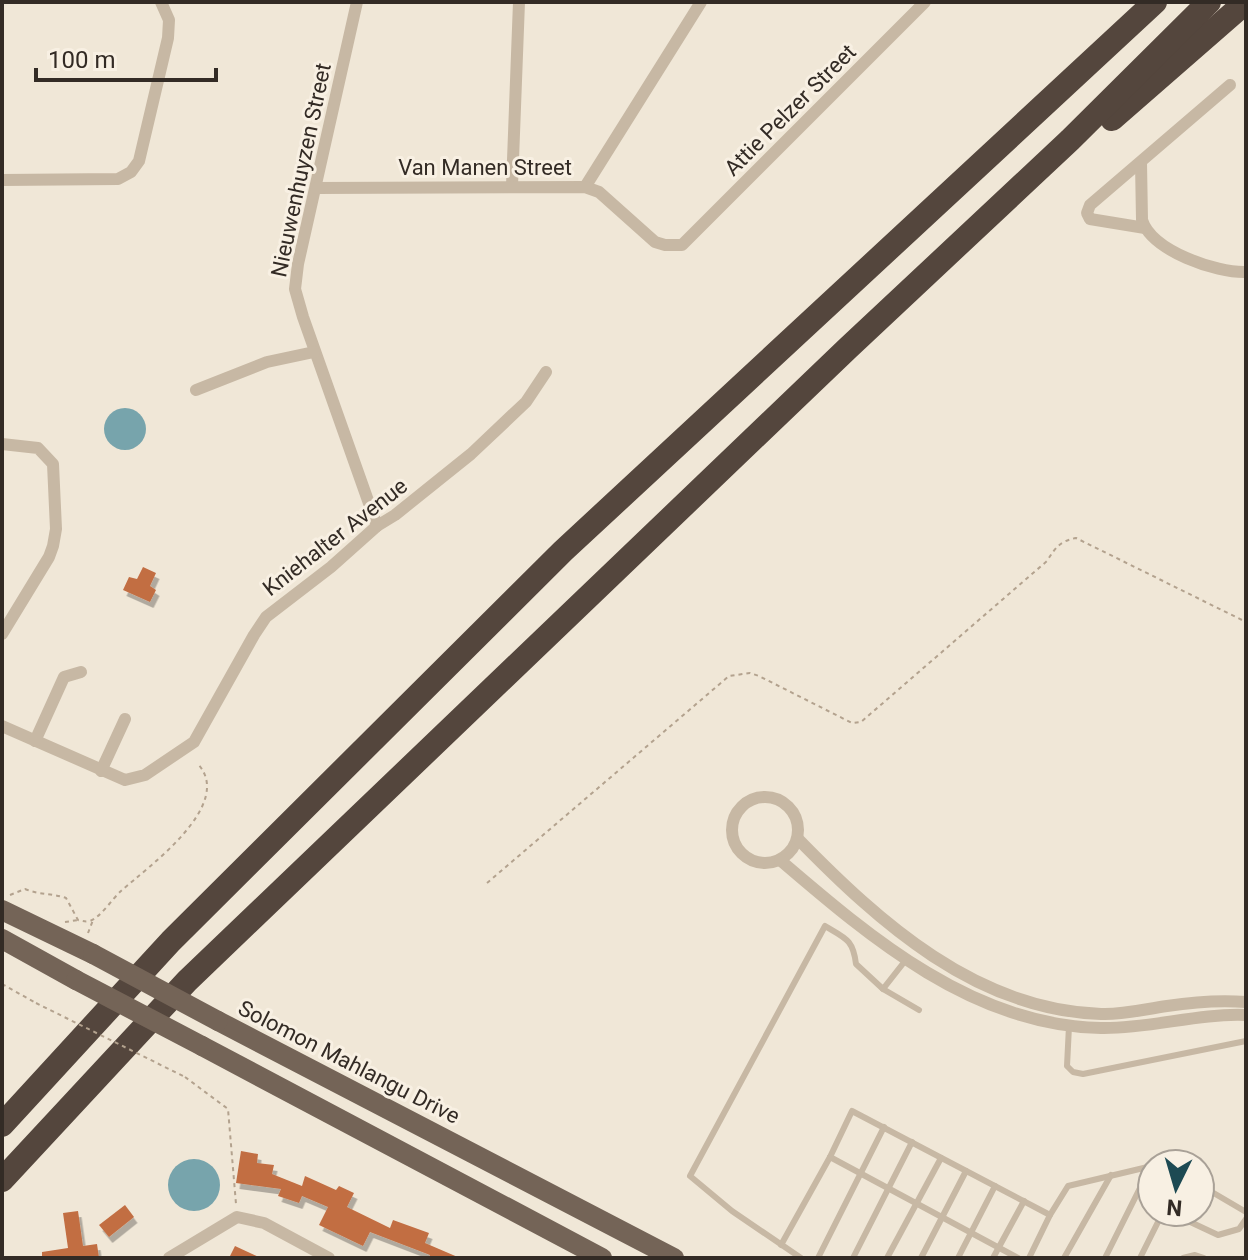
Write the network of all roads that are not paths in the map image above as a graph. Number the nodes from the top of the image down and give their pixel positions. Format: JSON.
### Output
{"nodes":[{"id":1,"x":161,"y":2,"type":"edge"},
{"id":2,"x":357,"y":2,"type":"edge"},
{"id":3,"x":519,"y":2,"type":"edge"},
{"id":4,"x":701,"y":2,"type":"edge"},
{"id":5,"x":925,"y":2,"type":"edge"},
{"id":6,"x":1131,"y":2,"type":"edge"},
{"id":7,"x":1155,"y":2,"type":"edge"},
{"id":8,"x":1209,"y":2,"type":"edge"},
{"id":9,"x":1246,"y":2,"type":"edge"},
{"id":10,"x":1230,"y":85,"type":"dead end"},
{"id":11,"x":1016,"y":132,"type":"junction"},
{"id":12,"x":1141,"y":163,"type":"junction"},
{"id":13,"x":2,"y":180,"type":"edge"},
{"id":14,"x":512,"y":186,"type":"junction"},
{"id":15,"x":585,"y":187,"type":"junction"},
{"id":16,"x":316,"y":188,"type":"junction"},
{"id":17,"x":1145,"y":228,"type":"junction"},
{"id":18,"x":682,"y":245,"type":"joint"},
{"id":19,"x":1246,"y":272,"type":"edge"},
{"id":20,"x":848,"y":348,"type":"junction"},
{"id":21,"x":314,"y":352,"type":"junction"},
{"id":22,"x":546,"y":372,"type":"dead end"},
{"id":23,"x":196,"y":390,"type":"dead end"},
{"id":24,"x":2,"y":444,"type":"edge"},
{"id":25,"x":377,"y":526,"type":"junction"},
{"id":26,"x":2,"y":634,"type":"edge"},
{"id":27,"x":81,"y":672,"type":"dead end"},
{"id":28,"x":125,"y":719,"type":"dead end"},
{"id":29,"x":2,"y":726,"type":"edge"},
{"id":30,"x":35,"y":741,"type":"junction"},
{"id":31,"x":101,"y":771,"type":"junction"},
{"id":32,"x":798,"y":839,"type":"junction"},
{"id":33,"x":780,"y":860,"type":"junction"},
{"id":34,"x":2,"y":910,"type":"edge"},
{"id":35,"x":2,"y":939,"type":"edge"},
{"id":36,"x":905,"y":961,"type":"junction"},
{"id":37,"x":883,"y":989,"type":"junction"},
{"id":38,"x":1246,"y":1002,"type":"edge"},
{"id":39,"x":919,"y":1010,"type":"dead end"},
{"id":40,"x":1246,"y":1015,"type":"edge"},
{"id":41,"x":1069,"y":1026,"type":"junction"},
{"id":42,"x":1246,"y":1041,"type":"edge"},
{"id":43,"x":2,"y":1125,"type":"edge"},
{"id":44,"x":884,"y":1127,"type":"junction"},
{"id":45,"x":912,"y":1142,"type":"junction"},
{"id":46,"x":830,"y":1157,"type":"junction"},
{"id":47,"x":941,"y":1158,"type":"junction"},
{"id":48,"x":1136,"y":1169,"type":"edge"},
{"id":49,"x":966,"y":1171,"type":"junction"},
{"id":50,"x":860,"y":1173,"type":"junction"},
{"id":51,"x":1111,"y":1175,"type":"junction"},
{"id":52,"x":2,"y":1180,"type":"edge"},
{"id":53,"x":995,"y":1186,"type":"junction"},
{"id":54,"x":888,"y":1188,"type":"junction"},
{"id":55,"x":1216,"y":1194,"type":"edge"},
{"id":56,"x":1136,"y":1196,"type":"edge"},
{"id":57,"x":1024,"y":1201,"type":"junction"},
{"id":58,"x":915,"y":1203,"type":"junction"},
{"id":59,"x":1246,"y":1212,"type":"edge"},
{"id":60,"x":1050,"y":1215,"type":"junction"},
{"id":61,"x":942,"y":1217,"type":"junction"},
{"id":62,"x":1246,"y":1219,"type":"edge"},
{"id":63,"x":1157,"y":1228,"type":"edge"},
{"id":64,"x":1202,"y":1228,"type":"edge"},
{"id":65,"x":971,"y":1233,"type":"junction"},
{"id":66,"x":190,"y":1245,"type":"junction"},
{"id":67,"x":781,"y":1245,"type":"junction"},
{"id":68,"x":998,"y":1247,"type":"junction"},
{"id":69,"x":169,"y":1258,"type":"edge"},
{"id":70,"x":195,"y":1258,"type":"edge"},
{"id":71,"x":329,"y":1258,"type":"edge"},
{"id":72,"x":602,"y":1258,"type":"edge"},
{"id":73,"x":674,"y":1258,"type":"edge"},
{"id":74,"x":801,"y":1258,"type":"edge"},
{"id":75,"x":818,"y":1258,"type":"edge"},
{"id":76,"x":853,"y":1258,"type":"edge"},
{"id":77,"x":887,"y":1258,"type":"edge"},
{"id":78,"x":921,"y":1258,"type":"edge"},
{"id":79,"x":958,"y":1258,"type":"edge"},
{"id":80,"x":993,"y":1258,"type":"edge"},
{"id":81,"x":1018,"y":1258,"type":"edge"},
{"id":82,"x":1029,"y":1258,"type":"edge"},
{"id":83,"x":1064,"y":1258,"type":"edge"},
{"id":84,"x":1105,"y":1258,"type":"edge"},
{"id":85,"x":1140,"y":1258,"type":"edge"},
{"id":86,"x":1183,"y":1258,"type":"edge"},
{"id":87,"x":1204,"y":1258,"type":"edge"}],
"edges":[{"from":1,"to":13,"type":"street"},
{"from":2,"to":16,"type":"street","name":"Nieuwenhuyzen Street"},
{"from":3,"to":14,"type":"street"},
{"from":4,"to":15,"type":"street"},
{"from":5,"to":18,"type":"street","name":"Attie Pelzer Street"},
{"from":6,"to":11,"type":"highway"},
{"from":7,"to":11,"type":"highway"},
{"from":8,"to":20,"type":"highway"},
{"from":9,"to":20,"type":"highway"},
{"from":10,"to":12,"type":"street"},
{"from":11,"to":43,"type":"highway"},
{"from":12,"to":17,"type":"street"},
{"from":12,"to":17,"type":"street"},
{"from":14,"to":15,"type":"street","name":"Van Manen Street"},
{"from":14,"to":16,"type":"street","name":"Van Manen Street"},
{"from":15,"to":18,"type":"street","name":"Van Manen Street"},
{"from":16,"to":21,"type":"street","name":"Nieuwenhuyzen Street"},
{"from":17,"to":19,"type":"street"},
{"from":20,"to":52,"type":"highway"},
{"from":21,"to":23,"type":"street"},
{"from":21,"to":25,"type":"street","name":"Nieuwenhuyzen Street"},
{"from":22,"to":25,"type":"street","name":"Kniehalter Avenue"},
{"from":24,"to":26,"type":"street"},
{"from":25,"to":31,"type":"street","name":"Kniehalter Avenue"},
{"from":27,"to":30,"type":"street"},
{"from":28,"to":31,"type":"street"},
{"from":29,"to":30,"type":"street","name":"Kniehalter Avenue"},
{"from":30,"to":31,"type":"street","name":"Kniehalter Avenue"},
{"from":32,"to":33,"type":"street"},
{"from":32,"to":33,"type":"street"},
{"from":32,"to":38,"type":"street"},
{"from":33,"to":36,"type":"street"},
{"from":34,"to":73,"type":"main road","name":"Solomon Mahlangu Drive","bridge":true},
{"from":35,"to":72,"type":"main road","bridge":true},
{"from":36,"to":37,"type":"lane"},
{"from":36,"to":41,"type":"street"},
{"from":37,"to":39,"type":"lane"},
{"from":37,"to":67,"type":"lane"},
{"from":40,"to":41,"type":"street"},
{"from":41,"to":42,"type":"lane"},
{"from":44,"to":45,"type":"lane"},
{"from":44,"to":46,"type":"lane"},
{"from":44,"to":50,"type":"lane"},
{"from":45,"to":47,"type":"lane"},
{"from":45,"to":54,"type":"lane"},
{"from":46,"to":50,"type":"lane"},
{"from":46,"to":67,"type":"lane"},
{"from":47,"to":49,"type":"lane"},
{"from":47,"to":58,"type":"lane"},
{"from":48,"to":51,"type":"lane"},
{"from":49,"to":53,"type":"lane"},
{"from":49,"to":61,"type":"lane"},
{"from":50,"to":54,"type":"lane"},
{"from":50,"to":75,"type":"lane"},
{"from":51,"to":60,"type":"lane"},
{"from":51,"to":83,"type":"lane"},
{"from":53,"to":57,"type":"lane"},
{"from":53,"to":65,"type":"lane"},
{"from":54,"to":58,"type":"lane"},
{"from":54,"to":76,"type":"lane"},
{"from":55,"to":59,"type":"lane"},
{"from":56,"to":84,"type":"lane"},
{"from":57,"to":60,"type":"lane"},
{"from":57,"to":68,"type":"lane"},
{"from":58,"to":61,"type":"lane"},
{"from":58,"to":77,"type":"lane"},
{"from":60,"to":82,"type":"lane"},
{"from":61,"to":65,"type":"lane"},
{"from":61,"to":78,"type":"lane"},
{"from":62,"to":64,"type":"lane"},
{"from":63,"to":85,"type":"lane"},
{"from":65,"to":68,"type":"lane"},
{"from":65,"to":79,"type":"lane"},
{"from":66,"to":69,"type":"street"},
{"from":66,"to":70,"type":"street"},
{"from":66,"to":71,"type":"street"},
{"from":67,"to":74,"type":"lane"},
{"from":68,"to":80,"type":"lane"},
{"from":68,"to":81,"type":"lane"},
{"from":86,"to":87,"type":"lane"}]}
